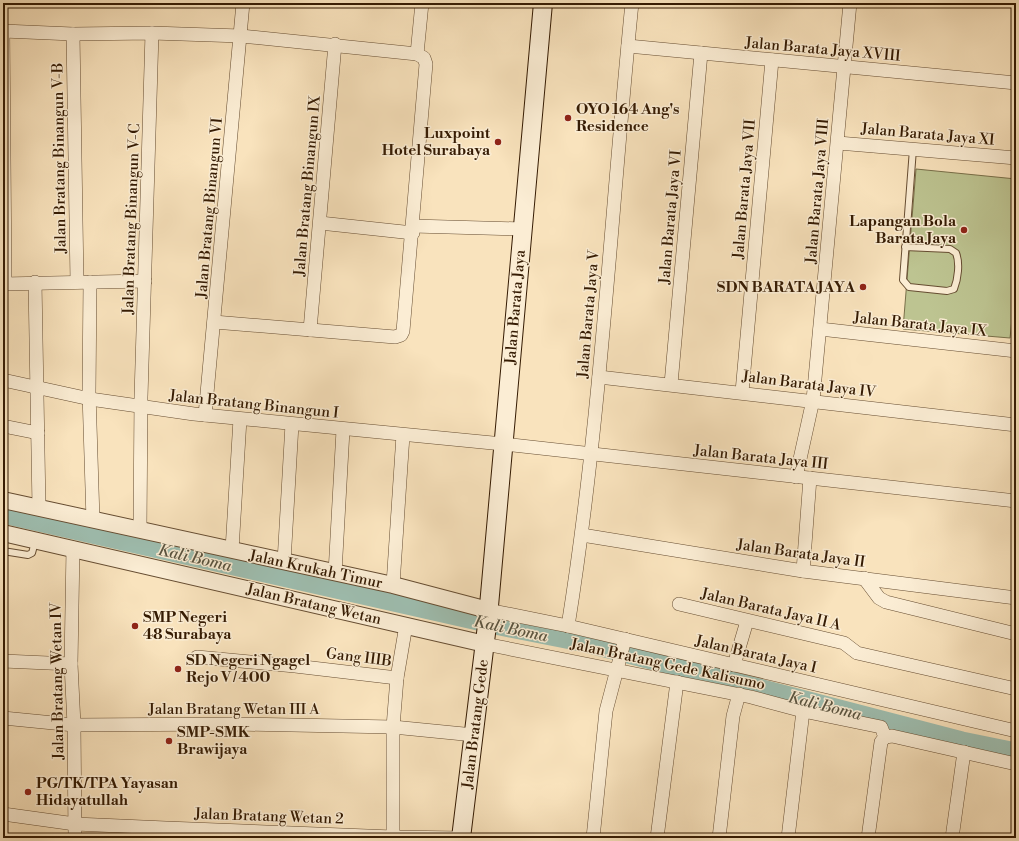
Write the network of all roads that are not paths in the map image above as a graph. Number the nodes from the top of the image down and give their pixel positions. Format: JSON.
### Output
{"nodes":[{"id":1,"x":243,"y":3,"type":"edge"},
{"id":2,"x":422,"y":3,"type":"edge"},
{"id":3,"x":543,"y":3,"type":"edge"},
{"id":4,"x":632,"y":3,"type":"edge"},
{"id":5,"x":850,"y":3,"type":"edge"},
{"id":6,"x":3,"y":31,"type":"edge"},
{"id":7,"x":152,"y":33,"type":"junction"},
{"id":8,"x":73,"y":34,"type":"junction"},
{"id":9,"x":241,"y":36,"type":"junction"},
{"id":10,"x":335,"y":44,"type":"junction"},
{"id":11,"x":628,"y":46,"type":"junction"},
{"id":12,"x":701,"y":53,"type":"junction"},
{"id":13,"x":417,"y":54,"type":"junction"},
{"id":14,"x":772,"y":60,"type":"junction"},
{"id":15,"x":845,"y":67,"type":"junction"},
{"id":16,"x":1016,"y":83,"type":"edge"},
{"id":17,"x":838,"y":142,"type":"junction"},
{"id":18,"x":913,"y":148,"type":"junction"},
{"id":19,"x":1016,"y":158,"type":"edge"},
{"id":20,"x":320,"y":223,"type":"junction"},
{"id":21,"x":522,"y":228,"type":"junction"},
{"id":22,"x":413,"y":229,"type":"junction"},
{"id":23,"x":905,"y":247,"type":"junction"},
{"id":24,"x":145,"y":281,"type":"junction"},
{"id":25,"x":35,"y":282,"type":"junction"},
{"id":26,"x":83,"y":282,"type":"junction"},
{"id":27,"x":4,"y":284,"type":"edge"},
{"id":28,"x":214,"y":322,"type":"junction"},
{"id":29,"x":820,"y":329,"type":"junction"},
{"id":30,"x":310,"y":330,"type":"junction"},
{"id":31,"x":1016,"y":351,"type":"edge"},
{"id":32,"x":599,"y":377,"type":"junction"},
{"id":33,"x":3,"y":380,"type":"edge"},
{"id":34,"x":671,"y":384,"type":"junction"},
{"id":35,"x":37,"y":388,"type":"junction"},
{"id":36,"x":742,"y":392,"type":"junction"},
{"id":37,"x":90,"y":399,"type":"junction"},
{"id":38,"x":813,"y":400,"type":"junction"},
{"id":39,"x":141,"y":407,"type":"junction"},
{"id":40,"x":205,"y":415,"type":"junction"},
{"id":41,"x":240,"y":419,"type":"junction"},
{"id":42,"x":292,"y":424,"type":"junction"},
{"id":43,"x":1016,"y":425,"type":"edge"},
{"id":44,"x":3,"y":426,"type":"edge"},
{"id":45,"x":343,"y":430,"type":"junction"},
{"id":46,"x":38,"y":433,"type":"junction"},
{"id":47,"x":403,"y":436,"type":"junction"},
{"id":48,"x":503,"y":444,"type":"junction"},
{"id":49,"x":592,"y":455,"type":"junction"},
{"id":50,"x":796,"y":477,"type":"junction"},
{"id":51,"x":810,"y":478,"type":"junction"},
{"id":52,"x":3,"y":500,"type":"edge"},
{"id":53,"x":1016,"y":502,"type":"edge"},
{"id":54,"x":39,"y":508,"type":"junction"},
{"id":55,"x":93,"y":520,"type":"junction"},
{"id":56,"x":140,"y":530,"type":"junction"},
{"id":57,"x":3,"y":533,"type":"edge"},
{"id":58,"x":582,"y":535,"type":"junction"},
{"id":59,"x":35,"y":540,"type":"junction"},
{"id":60,"x":73,"y":548,"type":"junction"},
{"id":61,"x":232,"y":550,"type":"junction"},
{"id":62,"x":3,"y":551,"type":"edge"},
{"id":63,"x":284,"y":562,"type":"junction"},
{"id":64,"x":803,"y":571,"type":"junction"},
{"id":65,"x":335,"y":572,"type":"junction"},
{"id":66,"x":864,"y":578,"type":"junction"},
{"id":67,"x":393,"y":585,"type":"junction"},
{"id":68,"x":1016,"y":598,"type":"edge"},
{"id":69,"x":679,"y":604,"type":"dead end"},
{"id":70,"x":488,"y":614,"type":"junction"},
{"id":71,"x":747,"y":621,"type":"junction"},
{"id":72,"x":406,"y":625,"type":"junction"},
{"id":73,"x":568,"y":626,"type":"junction"},
{"id":74,"x":1016,"y":634,"type":"edge"},
{"id":75,"x":485,"y":641,"type":"junction"},
{"id":76,"x":624,"y":644,"type":"junction"},
{"id":77,"x":197,"y":657,"type":"dead end"},
{"id":78,"x":3,"y":661,"type":"edge"},
{"id":79,"x":71,"y":664,"type":"junction"},
{"id":80,"x":734,"y":665,"type":"junction"},
{"id":81,"x":618,"y":666,"type":"junction"},
{"id":82,"x":397,"y":678,"type":"junction"},
{"id":83,"x":677,"y":682,"type":"junction"},
{"id":84,"x":1016,"y":689,"type":"edge"},
{"id":85,"x":739,"y":694,"type":"junction"},
{"id":86,"x":803,"y":711,"type":"junction"},
{"id":87,"x":3,"y":718,"type":"edge"},
{"id":88,"x":74,"y":725,"type":"junction"},
{"id":89,"x":393,"y":727,"type":"junction"},
{"id":90,"x":1016,"y":731,"type":"edge"},
{"id":91,"x":474,"y":735,"type":"junction"},
{"id":92,"x":885,"y":737,"type":"junction"},
{"id":93,"x":964,"y":752,"type":"junction"},
{"id":94,"x":1016,"y":764,"type":"edge"},
{"id":95,"x":3,"y":814,"type":"edge"},
{"id":96,"x":75,"y":824,"type":"junction"},
{"id":97,"x":166,"y":833,"type":"edge"},
{"id":98,"x":75,"y":838,"type":"edge"},
{"id":99,"x":393,"y":838,"type":"edge"},
{"id":100,"x":461,"y":838,"type":"edge"},
{"id":101,"x":594,"y":838,"type":"edge"},
{"id":102,"x":657,"y":838,"type":"edge"},
{"id":103,"x":719,"y":838,"type":"edge"},
{"id":104,"x":788,"y":838,"type":"edge"},
{"id":105,"x":868,"y":838,"type":"edge"},
{"id":106,"x":952,"y":838,"type":"edge"}],
"edges":[{"from":1,"to":9,"type":"street","name":"Jalan Bratang Binangun VI"},
{"from":2,"to":13,"type":"street"},
{"from":3,"to":21,"type":"main road","name":"Jalan Barata Jaya"},
{"from":4,"to":11,"type":"street","name":"Jalan Barata Jaya V"},
{"from":5,"to":15,"type":"street","name":"Jalan Barata Jaya VIII"},
{"from":6,"to":8,"type":"street"},
{"from":6,"to":27,"type":"street"},
{"from":7,"to":8,"type":"street"},
{"from":7,"to":9,"type":"street"},
{"from":7,"to":24,"type":"street","name":"Jalan Bratang Binangun V-C"},
{"from":8,"to":26,"type":"street","name":"Jalan Bratang Binangun V-B"},
{"from":9,"to":10,"type":"street"},
{"from":9,"to":28,"type":"street","name":"Jalan Bratang Binangun VI"},
{"from":10,"to":13,"type":"street"},
{"from":10,"to":20,"type":"street","name":"Jalan Bratang Binangun IX"},
{"from":11,"to":12,"type":"street","name":"Jalan Barata Jaya XVIII"},
{"from":11,"to":32,"type":"street","name":"Jalan Barata Jaya V"},
{"from":12,"to":14,"type":"street","name":"Jalan Barata Jaya XVIII"},
{"from":12,"to":34,"type":"street","name":"Jalan Barata Jaya VI"},
{"from":13,"to":22,"type":"street"},
{"from":14,"to":15,"type":"street","name":"Jalan Barata Jaya XVIII"},
{"from":14,"to":36,"type":"street","name":"Jalan Barata Jaya VII"},
{"from":15,"to":16,"type":"street","name":"Jalan Barata Jaya XVIII"},
{"from":15,"to":17,"type":"street","name":"Jalan Barata Jaya VIII"},
{"from":17,"to":18,"type":"street","name":"Jalan Barata Jaya XI"},
{"from":17,"to":29,"type":"street","name":"Jalan Barata Jaya VIII"},
{"from":18,"to":19,"type":"street","name":"Jalan Barata Jaya XI"},
{"from":18,"to":23,"type":"lane"},
{"from":20,"to":22,"type":"street"},
{"from":20,"to":30,"type":"street","name":"Jalan Bratang Binangun IX"},
{"from":21,"to":22,"type":"street"},
{"from":21,"to":48,"type":"main road","name":"Jalan Barata Jaya"},
{"from":22,"to":30,"type":"street"},
{"from":23,"to":23,"type":"lane"},
{"from":24,"to":26,"type":"street"},
{"from":24,"to":39,"type":"street","name":"Jalan Bratang Binangun V-C"},
{"from":25,"to":26,"type":"street"},
{"from":25,"to":27,"type":"street"},
{"from":25,"to":35,"type":"street"},
{"from":26,"to":37,"type":"street","name":"Jalan Bratang Binangun V-B"},
{"from":28,"to":30,"type":"street"},
{"from":28,"to":40,"type":"street","name":"Jalan Bratang Binangun VI"},
{"from":29,"to":31,"type":"street","name":"Jalan Barata Jaya IX"},
{"from":29,"to":38,"type":"street","name":"Jalan Barata Jaya VIII"},
{"from":32,"to":34,"type":"street","name":"Jalan Barata Jaya IV"},
{"from":32,"to":49,"type":"street","name":"Jalan Barata Jaya V"},
{"from":33,"to":35,"type":"street","name":"Jalan Bratang Binangun I"},
{"from":34,"to":36,"type":"street","name":"Jalan Barata Jaya IV"},
{"from":35,"to":37,"type":"street","name":"Jalan Bratang Binangun I"},
{"from":35,"to":46,"type":"street"},
{"from":36,"to":38,"type":"street","name":"Jalan Barata Jaya IV"},
{"from":37,"to":39,"type":"street","name":"Jalan Bratang Binangun I"},
{"from":37,"to":55,"type":"street","name":"Jalan Bratang Binangun V-B"},
{"from":38,"to":43,"type":"street","name":"Jalan Barata Jaya IV"},
{"from":38,"to":50,"type":"street","name":"Jalan Barata Jaya VIII"},
{"from":39,"to":40,"type":"street","name":"Jalan Bratang Binangun I"},
{"from":39,"to":56,"type":"street","name":"Jalan Bratang Binangun V-C"},
{"from":40,"to":41,"type":"street","name":"Jalan Bratang Binangun I"},
{"from":41,"to":42,"type":"street","name":"Jalan Bratang Binangun I"},
{"from":41,"to":61,"type":"street"},
{"from":42,"to":45,"type":"street","name":"Jalan Bratang Binangun I"},
{"from":42,"to":63,"type":"street"},
{"from":44,"to":46,"type":"street"},
{"from":45,"to":47,"type":"street","name":"Jalan Bratang Binangun I"},
{"from":45,"to":65,"type":"street"},
{"from":46,"to":54,"type":"street"},
{"from":47,"to":48,"type":"street","name":"Jalan Bratang Binangun I"},
{"from":47,"to":67,"type":"street"},
{"from":48,"to":49,"type":"street","name":"Jalan Barata Jaya III"},
{"from":48,"to":70,"type":"main road","name":"Jalan Barata Jaya"},
{"from":49,"to":50,"type":"street","name":"Jalan Barata Jaya III"},
{"from":49,"to":58,"type":"street","name":"Jalan Barata Jaya V"},
{"from":50,"to":51,"type":"street","name":"Jalan Barata Jaya III"},
{"from":51,"to":53,"type":"street","name":"Jalan Barata Jaya III"},
{"from":51,"to":64,"type":"street"},
{"from":52,"to":54,"type":"street","name":"Jalan Krukah Timur"},
{"from":54,"to":55,"type":"street","name":"Jalan Krukah Timur"},
{"from":55,"to":56,"type":"street","name":"Jalan Krukah Timur"},
{"from":56,"to":61,"type":"street","name":"Jalan Krukah Timur"},
{"from":57,"to":59,"type":"street","name":"Jalan Bratang Wetan"},
{"from":58,"to":64,"type":"street","name":"Jalan Barata Jaya II"},
{"from":58,"to":73,"type":"street","name":"Jalan Barata Jaya V"},
{"from":59,"to":60,"type":"street","name":"Jalan Bratang Wetan"},
{"from":59,"to":62,"type":"lane"},
{"from":60,"to":72,"type":"street","name":"Jalan Bratang Wetan"},
{"from":60,"to":79,"type":"street","name":"Jalan Bratang Wetan IV"},
{"from":61,"to":63,"type":"street","name":"Jalan Krukah Timur"},
{"from":63,"to":65,"type":"street","name":"Jalan Krukah Timur"},
{"from":64,"to":66,"type":"street","name":"Jalan Barata Jaya II"},
{"from":65,"to":67,"type":"street","name":"Jalan Krukah Timur"},
{"from":66,"to":68,"type":"street","name":"Jalan Barata Jaya II"},
{"from":66,"to":74,"type":"street"},
{"from":67,"to":70,"type":"street","name":"Jalan Krukah Timur"},
{"from":69,"to":71,"type":"street","name":"Jalan Barata Jaya II A"},
{"from":70,"to":73,"type":"street","name":"Jalan Barata Jaya I"},
{"from":70,"to":75,"type":"main road","name":"Jalan Bratang Gede"},
{"from":71,"to":80,"type":"street"},
{"from":71,"to":84,"type":"street","name":"Jalan Barata Jaya II A"},
{"from":72,"to":75,"type":"street","name":"Jalan Bratang Wetan"},
{"from":72,"to":82,"type":"street"},
{"from":73,"to":76,"type":"street","name":"Jalan Barata Jaya I"},
{"from":75,"to":81,"type":"street","name":"Jalan Bratang Gede Kalisumo"},
{"from":75,"to":91,"type":"main road","name":"Jalan Bratang Gede"},
{"from":76,"to":80,"type":"street","name":"Jalan Barata Jaya I"},
{"from":76,"to":81,"type":"street"},
{"from":77,"to":82,"type":"street","name":"Gang IIIB"},
{"from":78,"to":79,"type":"street"},
{"from":79,"to":88,"type":"street","name":"Jalan Bratang Wetan IV"},
{"from":80,"to":90,"type":"street","name":"Jalan Barata Jaya I"},
{"from":81,"to":83,"type":"street","name":"Jalan Bratang Gede Kalisumo"},
{"from":81,"to":101,"type":"street"},
{"from":82,"to":89,"type":"street"},
{"from":83,"to":85,"type":"street","name":"Jalan Bratang Gede Kalisumo"},
{"from":83,"to":102,"type":"street"},
{"from":85,"to":86,"type":"street","name":"Jalan Bratang Gede Kalisumo"},
{"from":85,"to":103,"type":"street"},
{"from":86,"to":92,"type":"street","name":"Jalan Bratang Gede Kalisumo"},
{"from":86,"to":104,"type":"street"},
{"from":87,"to":88,"type":"street","name":"Jalan Bratang Wetan III A"},
{"from":88,"to":89,"type":"street","name":"Jalan Bratang Wetan III A"},
{"from":88,"to":96,"type":"street","name":"Jalan Bratang Wetan IV"},
{"from":89,"to":91,"type":"street","name":"Jalan Bratang Wetan III A"},
{"from":89,"to":99,"type":"street"},
{"from":91,"to":100,"type":"main road","name":"Jalan Bratang Gede"},
{"from":92,"to":93,"type":"street"},
{"from":92,"to":105,"type":"street"},
{"from":93,"to":94,"type":"street"},
{"from":93,"to":106,"type":"street"},
{"from":95,"to":96,"type":"street","name":"Jalan Bratang Wetan 2"},
{"from":96,"to":97,"type":"street","name":"Jalan Bratang Wetan 2"},
{"from":96,"to":98,"type":"street","name":"Jalan Bratang Wetan IV"},
{"from":97,"to":99,"type":"street","name":"Jalan Bratang Wetan 2"},
{"from":99,"to":100,"type":"street","name":"Jalan Bratang Wetan 2"}]}
